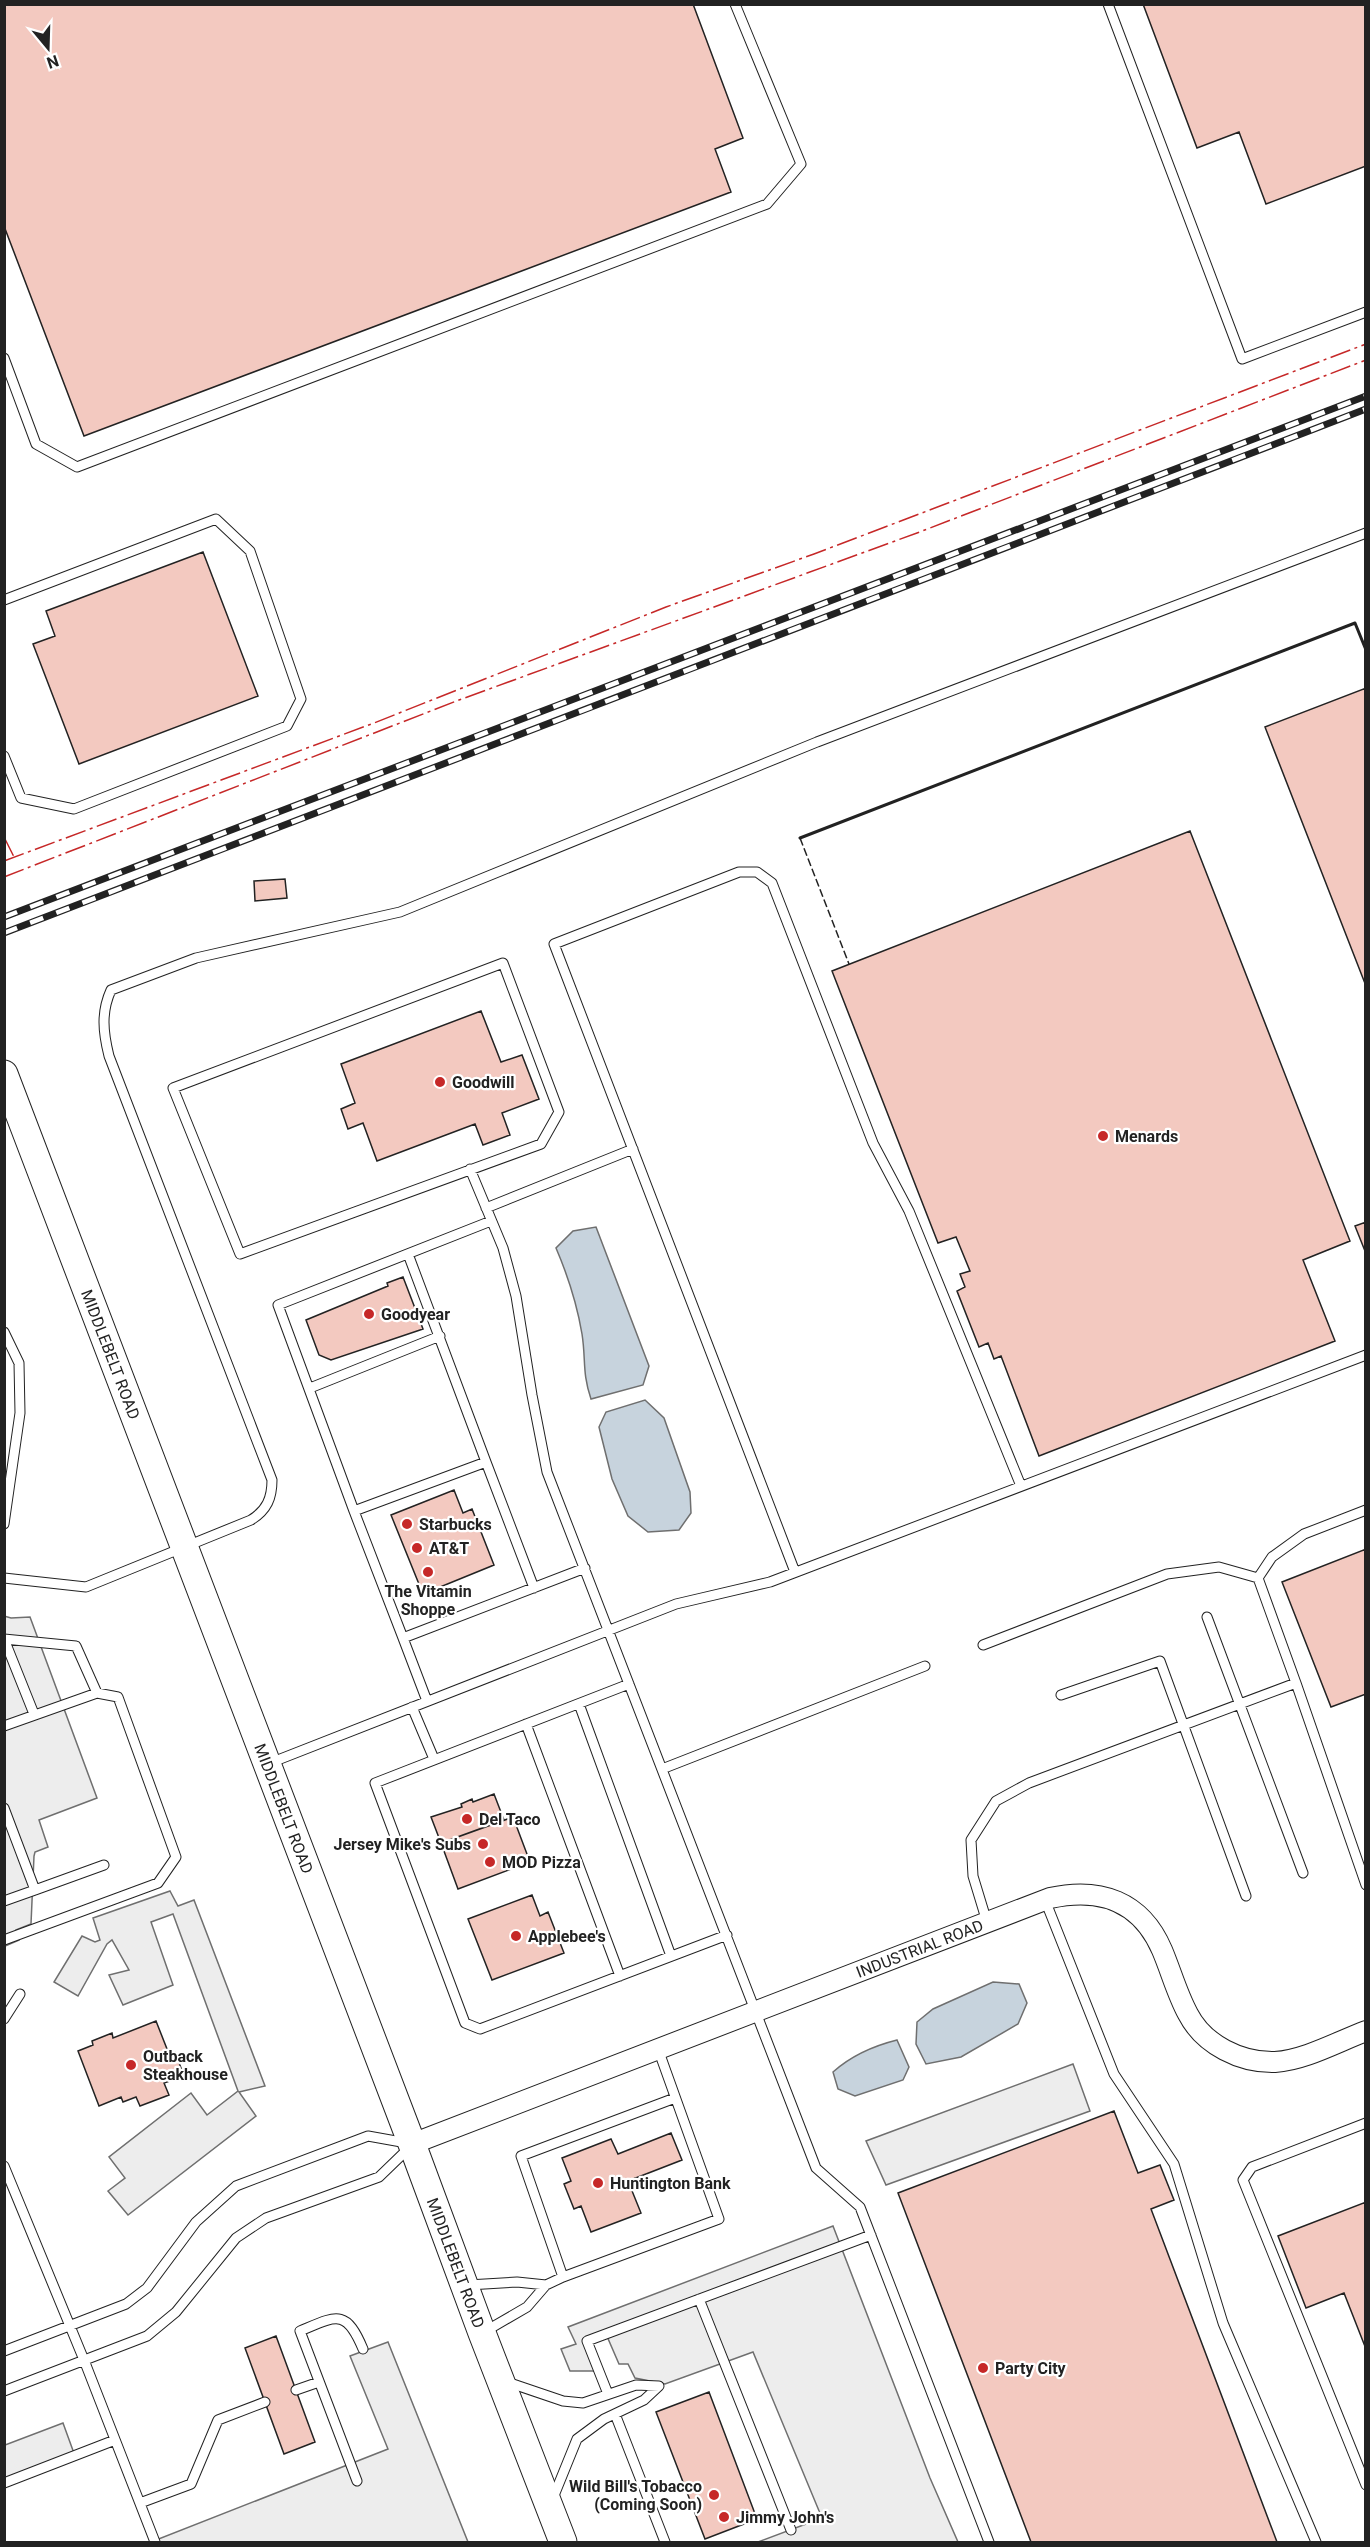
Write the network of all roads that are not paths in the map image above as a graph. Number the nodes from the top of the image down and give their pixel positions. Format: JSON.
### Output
{"nodes":[{"id":1,"x":735,"y":4,"type":"edge"},
{"id":2,"x":1108,"y":4,"type":"edge"},
{"id":3,"x":1365,"y":312,"type":"edge"},
{"id":4,"x":4,"y":358,"type":"edge"},
{"id":5,"x":1365,"y":533,"type":"edge"},
{"id":6,"x":4,"y":600,"type":"edge"},
{"id":7,"x":4,"y":756,"type":"edge"},
{"id":8,"x":4,"y":1074,"type":"edge"},
{"id":9,"x":633,"y":1149,"type":"junction"},
{"id":10,"x":470,"y":1169,"type":"junction"},
{"id":11,"x":486,"y":1208,"type":"junction"},
{"id":12,"x":492,"y":1221,"type":"junction"},
{"id":13,"x":408,"y":1254,"type":"junction"},
{"id":14,"x":4,"y":1332,"type":"edge"},
{"id":15,"x":440,"y":1336,"type":"junction"},
{"id":16,"x":1365,"y":1355,"type":"edge"},
{"id":17,"x":310,"y":1388,"type":"junction"},
{"id":18,"x":486,"y":1461,"type":"junction"},
{"id":19,"x":1021,"y":1486,"type":"junction"},
{"id":20,"x":1365,"y":1510,"type":"edge"},
{"id":21,"x":354,"y":1511,"type":"junction"},
{"id":22,"x":4,"y":1524,"type":"edge"},
{"id":23,"x":185,"y":1546,"type":"junction"},
{"id":24,"x":585,"y":1568,"type":"junction"},
{"id":25,"x":795,"y":1572,"type":"junction"},
{"id":26,"x":4,"y":1578,"type":"edge"},
{"id":27,"x":1258,"y":1578,"type":"junction"},
{"id":28,"x":534,"y":1588,"type":"junction"},
{"id":29,"x":1207,"y":1617,"type":"dead end"},
{"id":30,"x":609,"y":1630,"type":"junction"},
{"id":31,"x":403,"y":1638,"type":"junction"},
{"id":32,"x":4,"y":1639,"type":"edge"},
{"id":33,"x":982,"y":1645,"type":"dead end"},
{"id":34,"x":925,"y":1666,"type":"dead end"},
{"id":35,"x":1296,"y":1683,"type":"junction"},
{"id":36,"x":629,"y":1684,"type":"junction"},
{"id":37,"x":97,"y":1693,"type":"junction"},
{"id":38,"x":1061,"y":1695,"type":"dead end"},
{"id":39,"x":427,"y":1701,"type":"junction"},
{"id":40,"x":579,"y":1704,"type":"junction"},
{"id":41,"x":1239,"y":1706,"type":"junction"},
{"id":42,"x":412,"y":1707,"type":"junction"},
{"id":43,"x":34,"y":1714,"type":"junction"},
{"id":44,"x":526,"y":1724,"type":"junction"},
{"id":45,"x":4,"y":1725,"type":"edge"},
{"id":46,"x":1184,"y":1725,"type":"junction"},
{"id":47,"x":434,"y":1759,"type":"junction"},
{"id":48,"x":268,"y":1764,"type":"junction"},
{"id":49,"x":662,"y":1769,"type":"junction"},
{"id":50,"x":4,"y":1808,"type":"edge"},
{"id":51,"x":104,"y":1865,"type":"dead end"},
{"id":52,"x":1304,"y":1873,"type":"dead end"},
{"id":53,"x":1365,"y":1885,"type":"edge"},
{"id":54,"x":35,"y":1890,"type":"junction"},
{"id":55,"x":1246,"y":1896,"type":"dead end"},
{"id":56,"x":1045,"y":1900,"type":"junction"},
{"id":57,"x":4,"y":1901,"type":"edge"},
{"id":58,"x":987,"y":1922,"type":"junction"},
{"id":59,"x":727,"y":1935,"type":"junction"},
{"id":60,"x":4,"y":1940,"type":"edge"},
{"id":61,"x":671,"y":1956,"type":"junction"},
{"id":62,"x":620,"y":1976,"type":"junction"},
{"id":63,"x":20,"y":1994,"type":"dead end"},
{"id":64,"x":756,"y":2011,"type":"junction"},
{"id":65,"x":4,"y":2019,"type":"edge"},
{"id":66,"x":1365,"y":2031,"type":"edge"},
{"id":67,"x":658,"y":2049,"type":"junction"},
{"id":68,"x":675,"y":2098,"type":"junction"},
{"id":69,"x":1365,"y":2123,"type":"edge"},
{"id":70,"x":412,"y":2144,"type":"junction"},
{"id":71,"x":4,"y":2166,"type":"edge"},
{"id":72,"x":871,"y":2235,"type":"junction"},
{"id":73,"x":563,"y":2277,"type":"junction"},
{"id":74,"x":546,"y":2285,"type":"junction"},
{"id":75,"x":464,"y":2286,"type":"junction"},
{"id":76,"x":699,"y":2299,"type":"junction"},
{"id":77,"x":70,"y":2326,"type":"junction"},
{"id":78,"x":482,"y":2333,"type":"junction"},
{"id":79,"x":363,"y":2349,"type":"dead end"},
{"id":80,"x":4,"y":2351,"type":"edge"},
{"id":81,"x":84,"y":2361,"type":"junction"},
{"id":82,"x":502,"y":2380,"type":"junction"},
{"id":83,"x":319,"y":2382,"type":"junction"},
{"id":84,"x":296,"y":2390,"type":"dead end"},
{"id":85,"x":4,"y":2391,"type":"edge"},
{"id":86,"x":608,"y":2394,"type":"junction"},
{"id":87,"x":265,"y":2402,"type":"dead end"},
{"id":88,"x":615,"y":2414,"type":"junction"},
{"id":89,"x":116,"y":2440,"type":"junction"},
{"id":90,"x":357,"y":2481,"type":"dead end"},
{"id":91,"x":4,"y":2483,"type":"edge"},
{"id":92,"x":1365,"y":2485,"type":"edge"},
{"id":93,"x":140,"y":2503,"type":"junction"},
{"id":94,"x":549,"y":2506,"type":"junction"},
{"id":95,"x":791,"y":2530,"type":"dead end"},
{"id":96,"x":155,"y":2542,"type":"edge"},
{"id":97,"x":563,"y":2542,"type":"edge"},
{"id":98,"x":665,"y":2542,"type":"edge"},
{"id":99,"x":989,"y":2542,"type":"edge"},
{"id":100,"x":1316,"y":2542,"type":"edge"}],
"edges":[{"from":1,"to":4,"type":"lane"},
{"from":2,"to":3,"type":"lane"},
{"from":5,"to":23,"type":"lane"},
{"from":6,"to":7,"type":"lane"},
{"from":8,"to":23,"type":"main road","name":"MIDDLEBELT ROAD"},
{"from":9,"to":11,"type":"lane"},
{"from":9,"to":19,"type":"lane"},
{"from":9,"to":25,"type":"lane"},
{"from":10,"to":10,"type":"lane"},
{"from":10,"to":11,"type":"lane"},
{"from":11,"to":12,"type":"lane"},
{"from":12,"to":13,"type":"lane"},
{"from":12,"to":24,"type":"lane"},
{"from":13,"to":15,"type":"lane"},
{"from":13,"to":17,"type":"lane"},
{"from":14,"to":22,"type":"lane"},
{"from":15,"to":17,"type":"lane"},
{"from":15,"to":18,"type":"lane"},
{"from":16,"to":19,"type":"lane"},
{"from":17,"to":21,"type":"lane"},
{"from":18,"to":21,"type":"lane"},
{"from":18,"to":28,"type":"lane"},
{"from":19,"to":25,"type":"lane"},
{"from":20,"to":27,"type":"lane"},
{"from":21,"to":31,"type":"lane"},
{"from":23,"to":26,"type":"lane"},
{"from":23,"to":48,"type":"main road","name":"MIDDLEBELT ROAD"},
{"from":24,"to":28,"type":"lane"},
{"from":24,"to":30,"type":"lane"},
{"from":25,"to":30,"type":"lane"},
{"from":27,"to":33,"type":"lane"},
{"from":27,"to":35,"type":"lane"},
{"from":28,"to":31,"type":"lane"},
{"from":29,"to":41,"type":"lane"},
{"from":30,"to":36,"type":"lane"},
{"from":30,"to":39,"type":"lane"},
{"from":31,"to":39,"type":"lane"},
{"from":32,"to":37,"type":"lane"},
{"from":32,"to":43,"type":"lane"},
{"from":34,"to":49,"type":"lane"},
{"from":35,"to":41,"type":"lane"},
{"from":35,"to":53,"type":"lane"},
{"from":36,"to":40,"type":"lane"},
{"from":36,"to":49,"type":"lane"},
{"from":37,"to":43,"type":"lane"},
{"from":37,"to":60,"type":"lane"},
{"from":38,"to":46,"type":"lane"},
{"from":39,"to":42,"type":"lane"},
{"from":40,"to":44,"type":"lane"},
{"from":40,"to":61,"type":"lane"},
{"from":41,"to":46,"type":"lane"},
{"from":41,"to":52,"type":"lane"},
{"from":42,"to":47,"type":"lane"},
{"from":42,"to":48,"type":"lane"},
{"from":43,"to":45,"type":"lane"},
{"from":44,"to":47,"type":"lane"},
{"from":44,"to":62,"type":"lane"},
{"from":46,"to":55,"type":"lane"},
{"from":46,"to":58,"type":"lane"},
{"from":47,"to":62,"type":"lane"},
{"from":48,"to":70,"type":"main road","name":"MIDDLEBELT ROAD"},
{"from":49,"to":59,"type":"lane"},
{"from":50,"to":54,"type":"lane"},
{"from":51,"to":54,"type":"lane"},
{"from":54,"to":57,"type":"lane"},
{"from":56,"to":58,"type":"street","name":"INDUSTRIAL ROAD"},
{"from":56,"to":66,"type":"street","name":"INDUSTRIAL ROAD"},
{"from":56,"to":100,"type":"lane"},
{"from":58,"to":64,"type":"street","name":"INDUSTRIAL ROAD"},
{"from":59,"to":61,"type":"lane"},
{"from":59,"to":64,"type":"lane"},
{"from":61,"to":62,"type":"lane"},
{"from":63,"to":65,"type":"lane"},
{"from":64,"to":67,"type":"street","name":"INDUSTRIAL ROAD"},
{"from":64,"to":72,"type":"lane"},
{"from":67,"to":68,"type":"lane"},
{"from":67,"to":70,"type":"street","name":"INDUSTRIAL ROAD"},
{"from":68,"to":73,"type":"lane"},
{"from":68,"to":73,"type":"lane"},
{"from":69,"to":92,"type":"lane"},
{"from":70,"to":75,"type":"main road","name":"MIDDLEBELT ROAD"},
{"from":70,"to":77,"type":"lane"},
{"from":70,"to":81,"type":"lane"},
{"from":71,"to":77,"type":"lane"},
{"from":72,"to":76,"type":"lane"},
{"from":72,"to":99,"type":"lane"},
{"from":73,"to":74,"type":"lane"},
{"from":74,"to":75,"type":"lane"},
{"from":74,"to":78,"type":"lane"},
{"from":75,"to":78,"type":"main road","name":"MIDDLEBELT ROAD"},
{"from":76,"to":86,"type":"lane"},
{"from":76,"to":95,"type":"lane"},
{"from":77,"to":80,"type":"lane"},
{"from":77,"to":81,"type":"lane"},
{"from":78,"to":82,"type":"main road","name":"MIDDLEBELT ROAD"},
{"from":79,"to":83,"type":"lane"},
{"from":81,"to":85,"type":"lane"},
{"from":81,"to":89,"type":"lane"},
{"from":82,"to":86,"type":"lane"},
{"from":82,"to":94,"type":"main road","name":"MIDDLEBELT ROAD"},
{"from":83,"to":84,"type":"lane"},
{"from":83,"to":90,"type":"lane"},
{"from":86,"to":88,"type":"lane"},
{"from":87,"to":93,"type":"lane"},
{"from":88,"to":94,"type":"lane"},
{"from":88,"to":98,"type":"lane"},
{"from":89,"to":91,"type":"lane"},
{"from":89,"to":93,"type":"lane"},
{"from":93,"to":96,"type":"lane"},
{"from":94,"to":97,"type":"main road","name":"MIDDLEBELT ROAD"}]}
